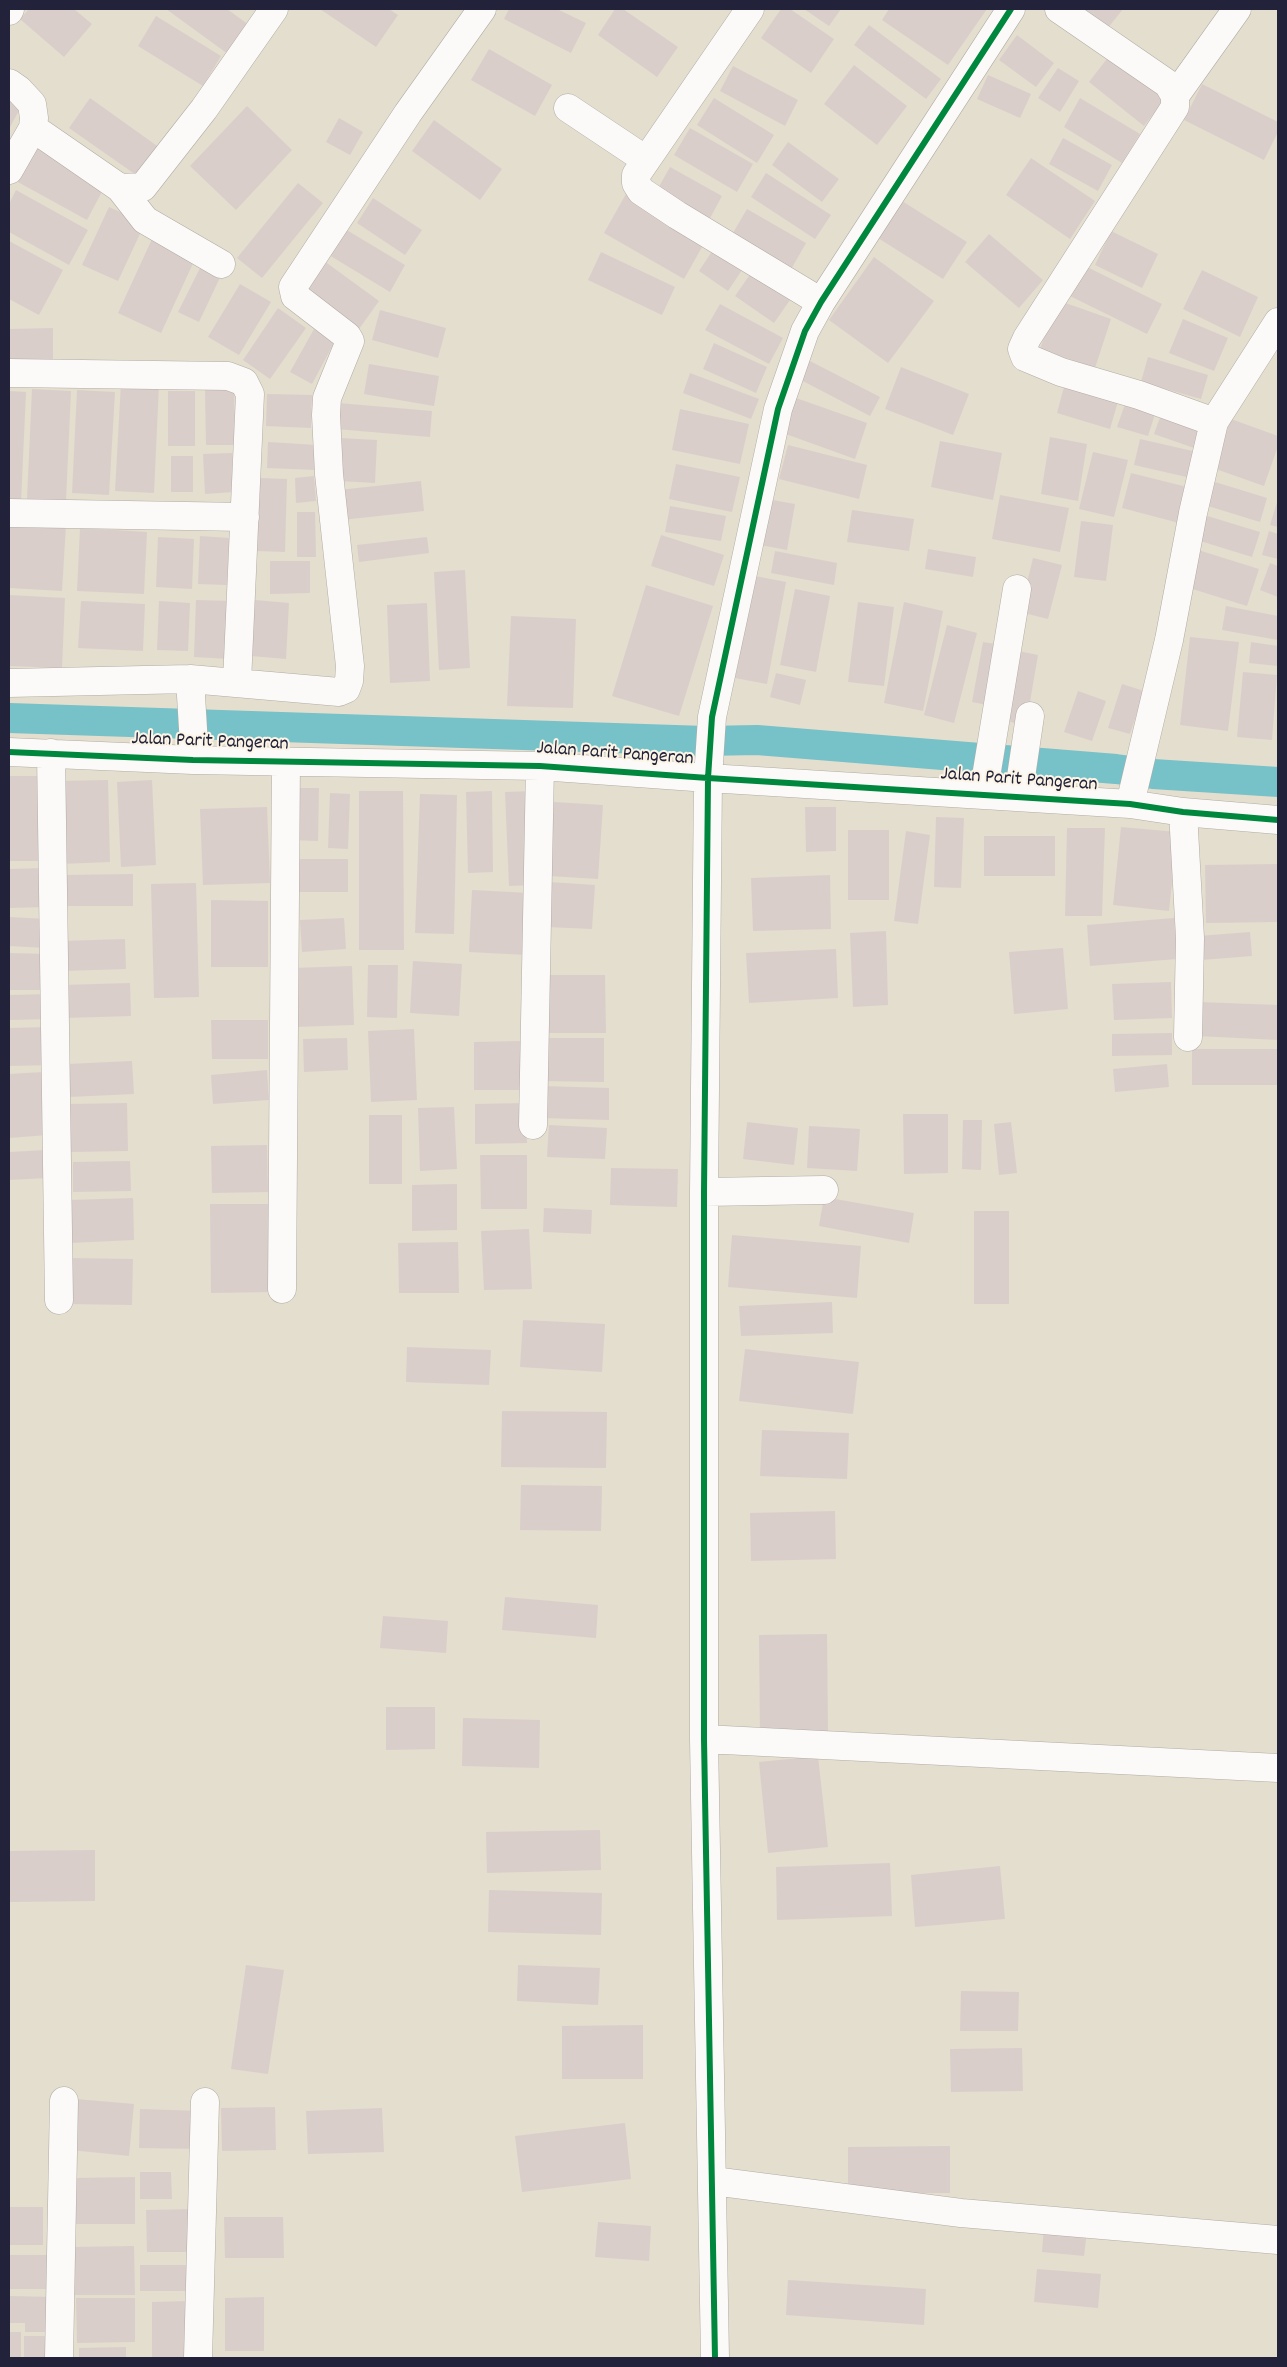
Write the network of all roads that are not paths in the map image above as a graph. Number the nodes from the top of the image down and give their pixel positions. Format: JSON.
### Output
{"nodes":[{"id":1,"x":274,"y":9,"type":"edge"},
{"id":2,"x":482,"y":9,"type":"edge"},
{"id":3,"x":750,"y":9,"type":"edge"},
{"id":4,"x":1011,"y":9,"type":"edge"},
{"id":5,"x":1059,"y":9,"type":"edge"},
{"id":6,"x":1237,"y":9,"type":"edge"},
{"id":7,"x":14,"y":86,"type":"edge"},
{"id":8,"x":1175,"y":96,"type":"junction"},
{"id":9,"x":568,"y":108,"type":"dead end"},
{"id":10,"x":33,"y":128,"type":"junction"},
{"id":11,"x":646,"y":160,"type":"junction"},
{"id":12,"x":9,"y":170,"type":"edge"},
{"id":13,"x":120,"y":188,"type":"junction"},
{"id":14,"x":222,"y":264,"type":"dead end"},
{"id":15,"x":821,"y":302,"type":"junction"},
{"id":16,"x":1278,"y":322,"type":"edge"},
{"id":17,"x":9,"y":374,"type":"edge"},
{"id":18,"x":1214,"y":422,"type":"junction"},
{"id":19,"x":9,"y":513,"type":"edge"},
{"id":20,"x":245,"y":517,"type":"junction"},
{"id":21,"x":1017,"y":588,"type":"dead end"},
{"id":22,"x":237,"y":682,"type":"junction"},
{"id":23,"x":9,"y":683,"type":"edge"},
{"id":24,"x":191,"y":687,"type":"junction"},
{"id":25,"x":1030,"y":716,"type":"dead end"},
{"id":26,"x":9,"y":752,"type":"edge"},
{"id":27,"x":194,"y":752,"type":"junction"},
{"id":28,"x":52,"y":753,"type":"junction"},
{"id":29,"x":286,"y":762,"type":"junction"},
{"id":30,"x":540,"y":766,"type":"junction"},
{"id":31,"x":709,"y":770,"type":"junction"},
{"id":32,"x":1019,"y":787,"type":"junction"},
{"id":33,"x":983,"y":793,"type":"junction"},
{"id":34,"x":1132,"y":797,"type":"junction"},
{"id":35,"x":1183,"y":812,"type":"junction"},
{"id":36,"x":1278,"y":820,"type":"edge"},
{"id":37,"x":1188,"y":1037,"type":"dead end"},
{"id":38,"x":533,"y":1125,"type":"dead end"},
{"id":39,"x":824,"y":1190,"type":"dead end"},
{"id":40,"x":704,"y":1192,"type":"junction"},
{"id":41,"x":282,"y":1289,"type":"dead end"},
{"id":42,"x":59,"y":1300,"type":"dead end"},
{"id":43,"x":704,"y":1739,"type":"junction"},
{"id":44,"x":1278,"y":1768,"type":"edge"},
{"id":45,"x":64,"y":2101,"type":"dead end"},
{"id":46,"x":205,"y":2102,"type":"dead end"},
{"id":47,"x":713,"y":2181,"type":"junction"},
{"id":48,"x":1278,"y":2240,"type":"edge"},
{"id":49,"x":59,"y":2358,"type":"edge"},
{"id":50,"x":198,"y":2358,"type":"edge"},
{"id":51,"x":715,"y":2358,"type":"edge"}],
"edges":[{"from":1,"to":13,"type":"street"},
{"from":2,"to":22,"type":"street"},
{"from":3,"to":11,"type":"street"},
{"from":4,"to":15,"type":"street"},
{"from":5,"to":8,"type":"street"},
{"from":6,"to":8,"type":"street"},
{"from":7,"to":10,"type":"street"},
{"from":8,"to":18,"type":"street"},
{"from":9,"to":11,"type":"street"},
{"from":10,"to":12,"type":"street"},
{"from":10,"to":13,"type":"street"},
{"from":11,"to":15,"type":"street"},
{"from":13,"to":14,"type":"street"},
{"from":15,"to":31,"type":"street"},
{"from":16,"to":18,"type":"street"},
{"from":17,"to":20,"type":"street"},
{"from":18,"to":34,"type":"street"},
{"from":19,"to":20,"type":"street"},
{"from":20,"to":22,"type":"street"},
{"from":21,"to":33,"type":"street"},
{"from":22,"to":24,"type":"street"},
{"from":23,"to":24,"type":"street"},
{"from":24,"to":27,"type":"street"},
{"from":25,"to":32,"type":"street"},
{"from":26,"to":28,"type":"street","name":"Jalan Parit Pangeran"},
{"from":27,"to":28,"type":"street","name":"Jalan Parit Pangeran"},
{"from":27,"to":29,"type":"street","name":"Jalan Parit Pangeran"},
{"from":28,"to":42,"type":"street"},
{"from":29,"to":30,"type":"street","name":"Jalan Parit Pangeran"},
{"from":29,"to":41,"type":"street"},
{"from":30,"to":31,"type":"street","name":"Jalan Parit Pangeran"},
{"from":30,"to":38,"type":"street"},
{"from":31,"to":33,"type":"street","name":"Jalan Parit Pangeran"},
{"from":31,"to":40,"type":"street"},
{"from":32,"to":33,"type":"street","name":"Jalan Parit Pangeran"},
{"from":32,"to":34,"type":"street","name":"Jalan Parit Pangeran"},
{"from":34,"to":35,"type":"street","name":"Jalan Parit Pangeran"},
{"from":35,"to":36,"type":"street","name":"Jalan Parit Pangeran"},
{"from":35,"to":37,"type":"street"},
{"from":39,"to":40,"type":"street"},
{"from":40,"to":43,"type":"street"},
{"from":43,"to":44,"type":"street"},
{"from":43,"to":47,"type":"street"},
{"from":45,"to":49,"type":"street"},
{"from":46,"to":50,"type":"street"},
{"from":47,"to":48,"type":"street"},
{"from":47,"to":51,"type":"street"}]}
